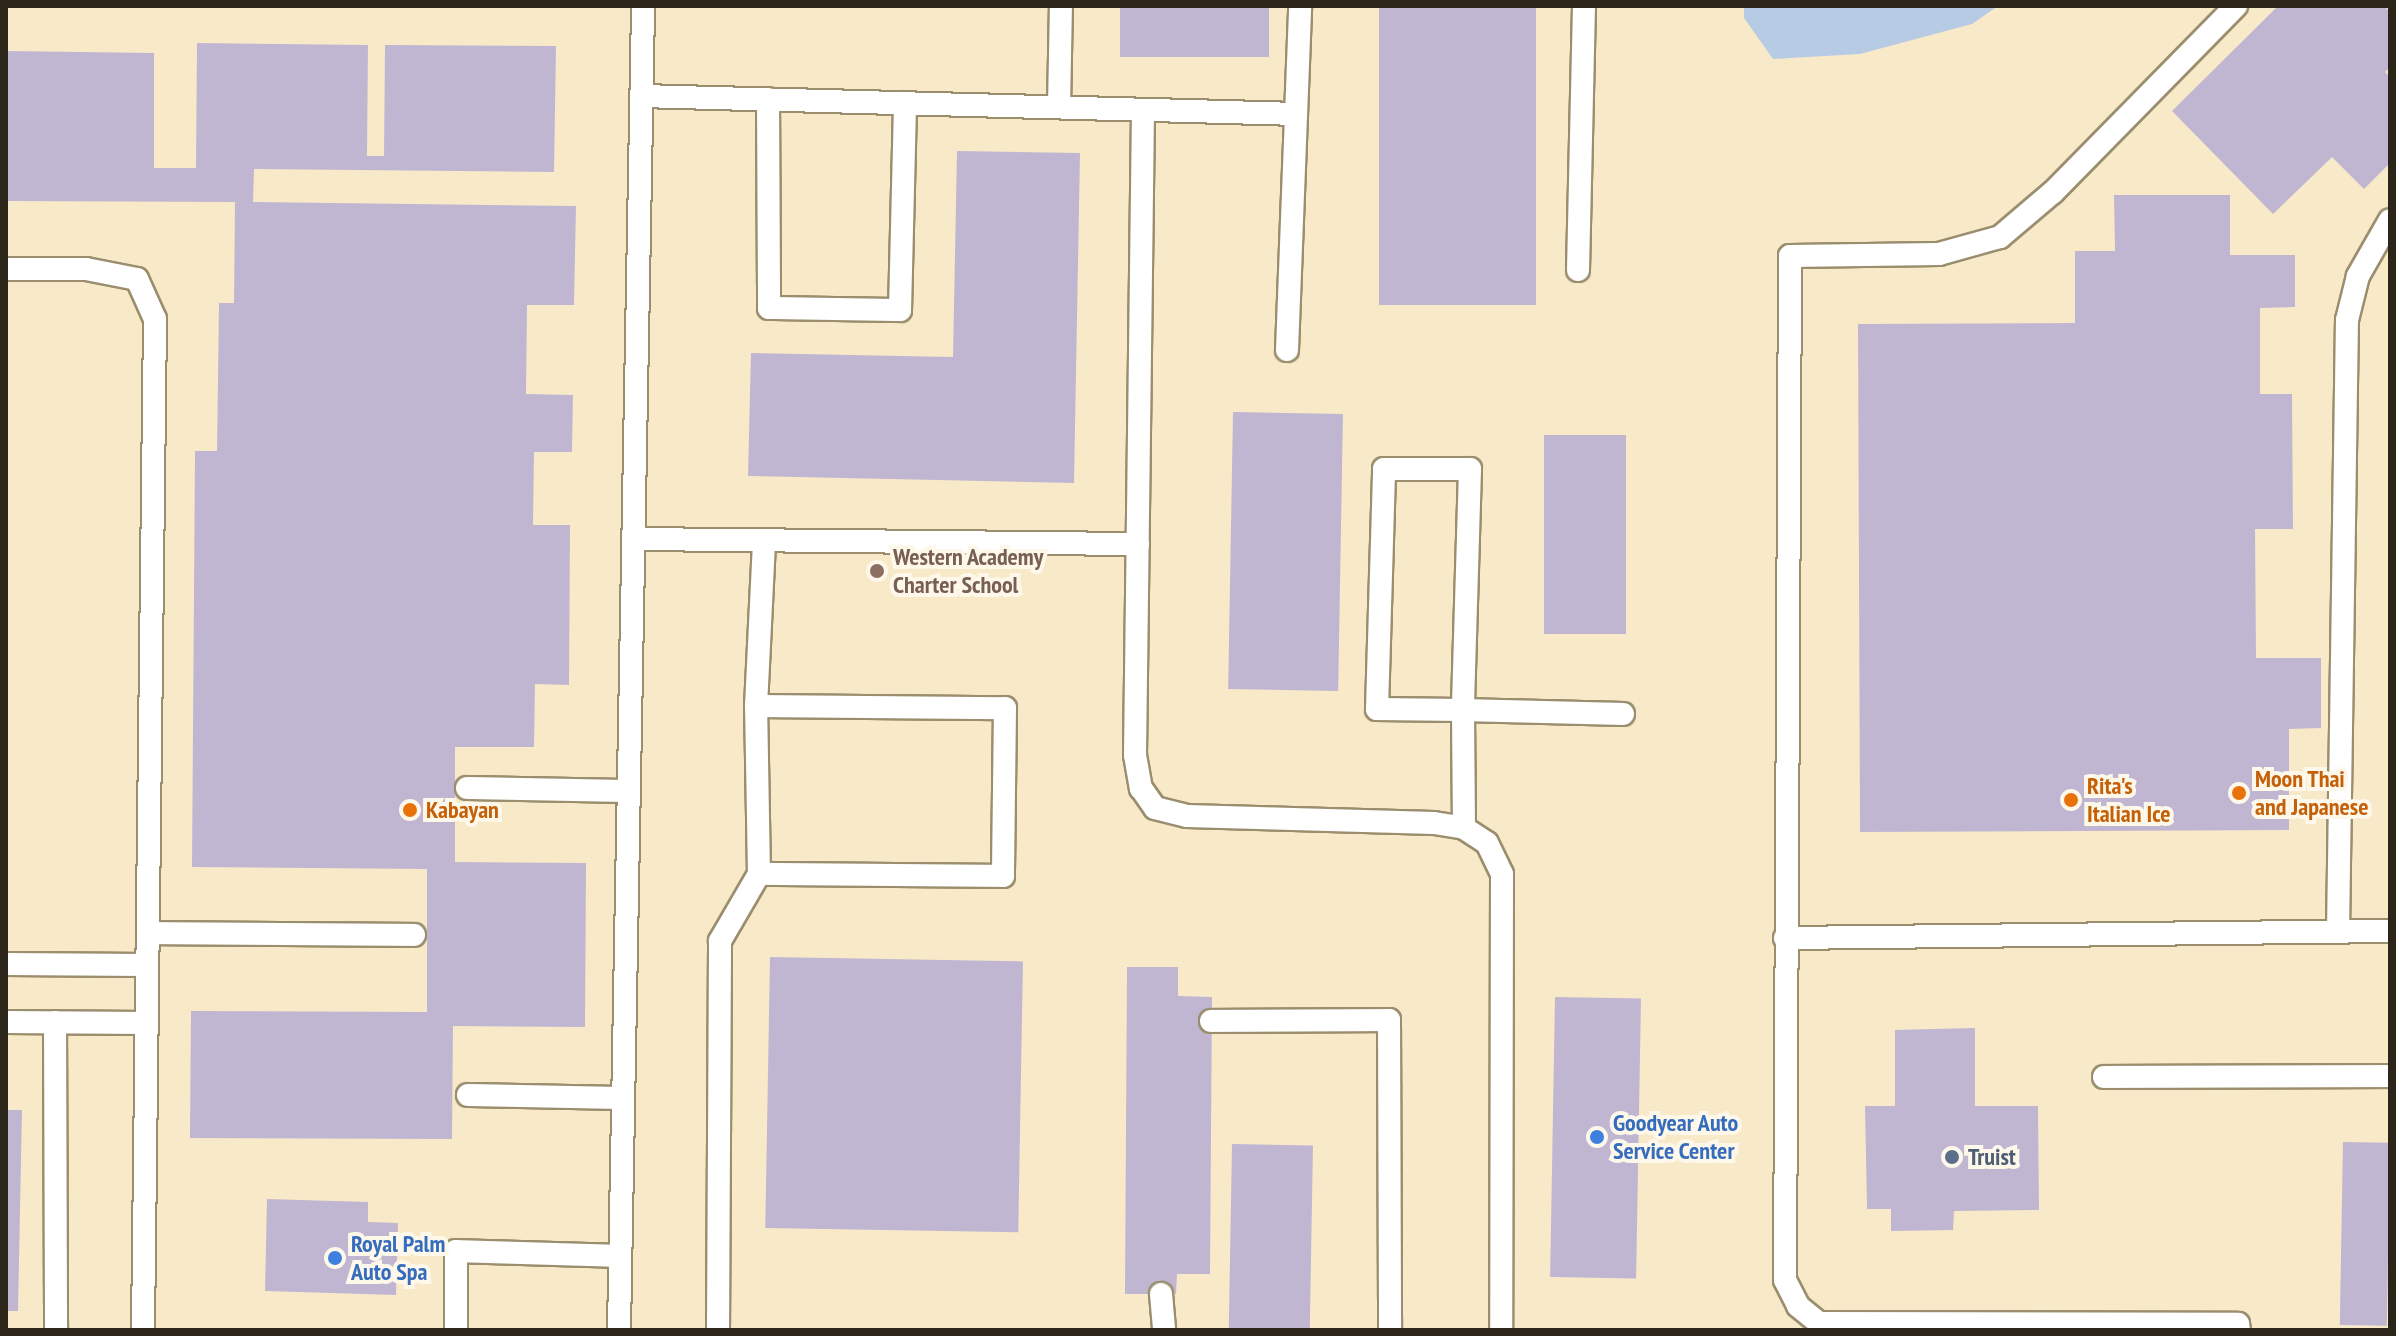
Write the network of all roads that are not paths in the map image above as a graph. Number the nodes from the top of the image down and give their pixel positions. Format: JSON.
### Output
{"nodes":[{"id":1,"x":643,"y":6,"type":"edge"},
{"id":2,"x":1061,"y":6,"type":"edge"},
{"id":3,"x":1300,"y":6,"type":"edge"},
{"id":4,"x":1584,"y":6,"type":"edge"},
{"id":5,"x":2236,"y":6,"type":"edge"},
{"id":6,"x":641,"y":96,"type":"junction"},
{"id":7,"x":768,"y":99,"type":"junction"},
{"id":8,"x":905,"y":103,"type":"junction"},
{"id":9,"x":1059,"y":107,"type":"junction"},
{"id":10,"x":1143,"y":110,"type":"junction"},
{"id":11,"x":1296,"y":114,"type":"junction"},
{"id":12,"x":2390,"y":220,"type":"edge"},
{"id":13,"x":6,"y":269,"type":"edge"},
{"id":14,"x":1578,"y":270,"type":"dead end"},
{"id":15,"x":1287,"y":350,"type":"dead end"},
{"id":16,"x":633,"y":539,"type":"junction"},
{"id":17,"x":764,"y":541,"type":"junction"},
{"id":18,"x":1138,"y":544,"type":"junction"},
{"id":19,"x":756,"y":706,"type":"junction"},
{"id":20,"x":1463,"y":710,"type":"junction"},
{"id":21,"x":1623,"y":714,"type":"dead end"},
{"id":22,"x":467,"y":788,"type":"dead end"},
{"id":23,"x":628,"y":791,"type":"junction"},
{"id":24,"x":1464,"y":828,"type":"junction"},
{"id":25,"x":759,"y":874,"type":"junction"},
{"id":26,"x":2390,"y":931,"type":"edge"},
{"id":27,"x":2338,"y":932,"type":"junction"},
{"id":28,"x":148,"y":933,"type":"junction"},
{"id":29,"x":414,"y":935,"type":"dead end"},
{"id":30,"x":1785,"y":938,"type":"junction"},
{"id":31,"x":6,"y":964,"type":"edge"},
{"id":32,"x":147,"y":965,"type":"junction"},
{"id":33,"x":1211,"y":1021,"type":"dead end"},
{"id":34,"x":6,"y":1022,"type":"edge"},
{"id":35,"x":55,"y":1022,"type":"junction"},
{"id":36,"x":147,"y":1023,"type":"junction"},
{"id":37,"x":2390,"y":1076,"type":"edge"},
{"id":38,"x":2104,"y":1077,"type":"dead end"},
{"id":39,"x":468,"y":1095,"type":"dead end"},
{"id":40,"x":623,"y":1098,"type":"junction"},
{"id":41,"x":620,"y":1256,"type":"junction"},
{"id":42,"x":1161,"y":1294,"type":"dead end"},
{"id":43,"x":2238,"y":1327,"type":"edge"},
{"id":44,"x":56,"y":1330,"type":"edge"},
{"id":45,"x":143,"y":1330,"type":"edge"},
{"id":46,"x":456,"y":1330,"type":"edge"},
{"id":47,"x":619,"y":1330,"type":"edge"},
{"id":48,"x":718,"y":1330,"type":"edge"},
{"id":49,"x":1164,"y":1330,"type":"edge"},
{"id":50,"x":1390,"y":1330,"type":"edge"},
{"id":51,"x":1501,"y":1330,"type":"edge"}],
"edges":[{"from":1,"to":6,"type":"lane"},
{"from":2,"to":9,"type":"lane"},
{"from":3,"to":11,"type":"lane"},
{"from":4,"to":14,"type":"lane"},
{"from":5,"to":30,"type":"lane"},
{"from":6,"to":7,"type":"lane"},
{"from":6,"to":16,"type":"lane"},
{"from":7,"to":8,"type":"lane"},
{"from":7,"to":8,"type":"lane"},
{"from":8,"to":9,"type":"lane"},
{"from":9,"to":10,"type":"lane"},
{"from":10,"to":11,"type":"lane"},
{"from":10,"to":18,"type":"lane"},
{"from":11,"to":15,"type":"lane"},
{"from":12,"to":27,"type":"lane"},
{"from":13,"to":28,"type":"lane"},
{"from":16,"to":17,"type":"lane"},
{"from":16,"to":23,"type":"lane"},
{"from":17,"to":18,"type":"lane"},
{"from":17,"to":19,"type":"lane"},
{"from":18,"to":24,"type":"lane"},
{"from":19,"to":25,"type":"lane"},
{"from":19,"to":25,"type":"lane"},
{"from":20,"to":20,"type":"lane"},
{"from":20,"to":21,"type":"lane"},
{"from":20,"to":24,"type":"lane"},
{"from":22,"to":23,"type":"lane"},
{"from":23,"to":40,"type":"lane"},
{"from":24,"to":51,"type":"lane"},
{"from":25,"to":48,"type":"lane"},
{"from":26,"to":27,"type":"lane"},
{"from":27,"to":30,"type":"lane"},
{"from":28,"to":29,"type":"lane"},
{"from":28,"to":32,"type":"lane"},
{"from":30,"to":43,"type":"lane"},
{"from":31,"to":32,"type":"lane"},
{"from":32,"to":36,"type":"lane"},
{"from":33,"to":50,"type":"lane"},
{"from":34,"to":35,"type":"lane"},
{"from":35,"to":36,"type":"lane"},
{"from":35,"to":44,"type":"lane"},
{"from":36,"to":45,"type":"lane"},
{"from":37,"to":38,"type":"lane"},
{"from":39,"to":40,"type":"lane"},
{"from":40,"to":41,"type":"lane"},
{"from":41,"to":46,"type":"lane"},
{"from":41,"to":47,"type":"lane"},
{"from":42,"to":49,"type":"lane"}]}
